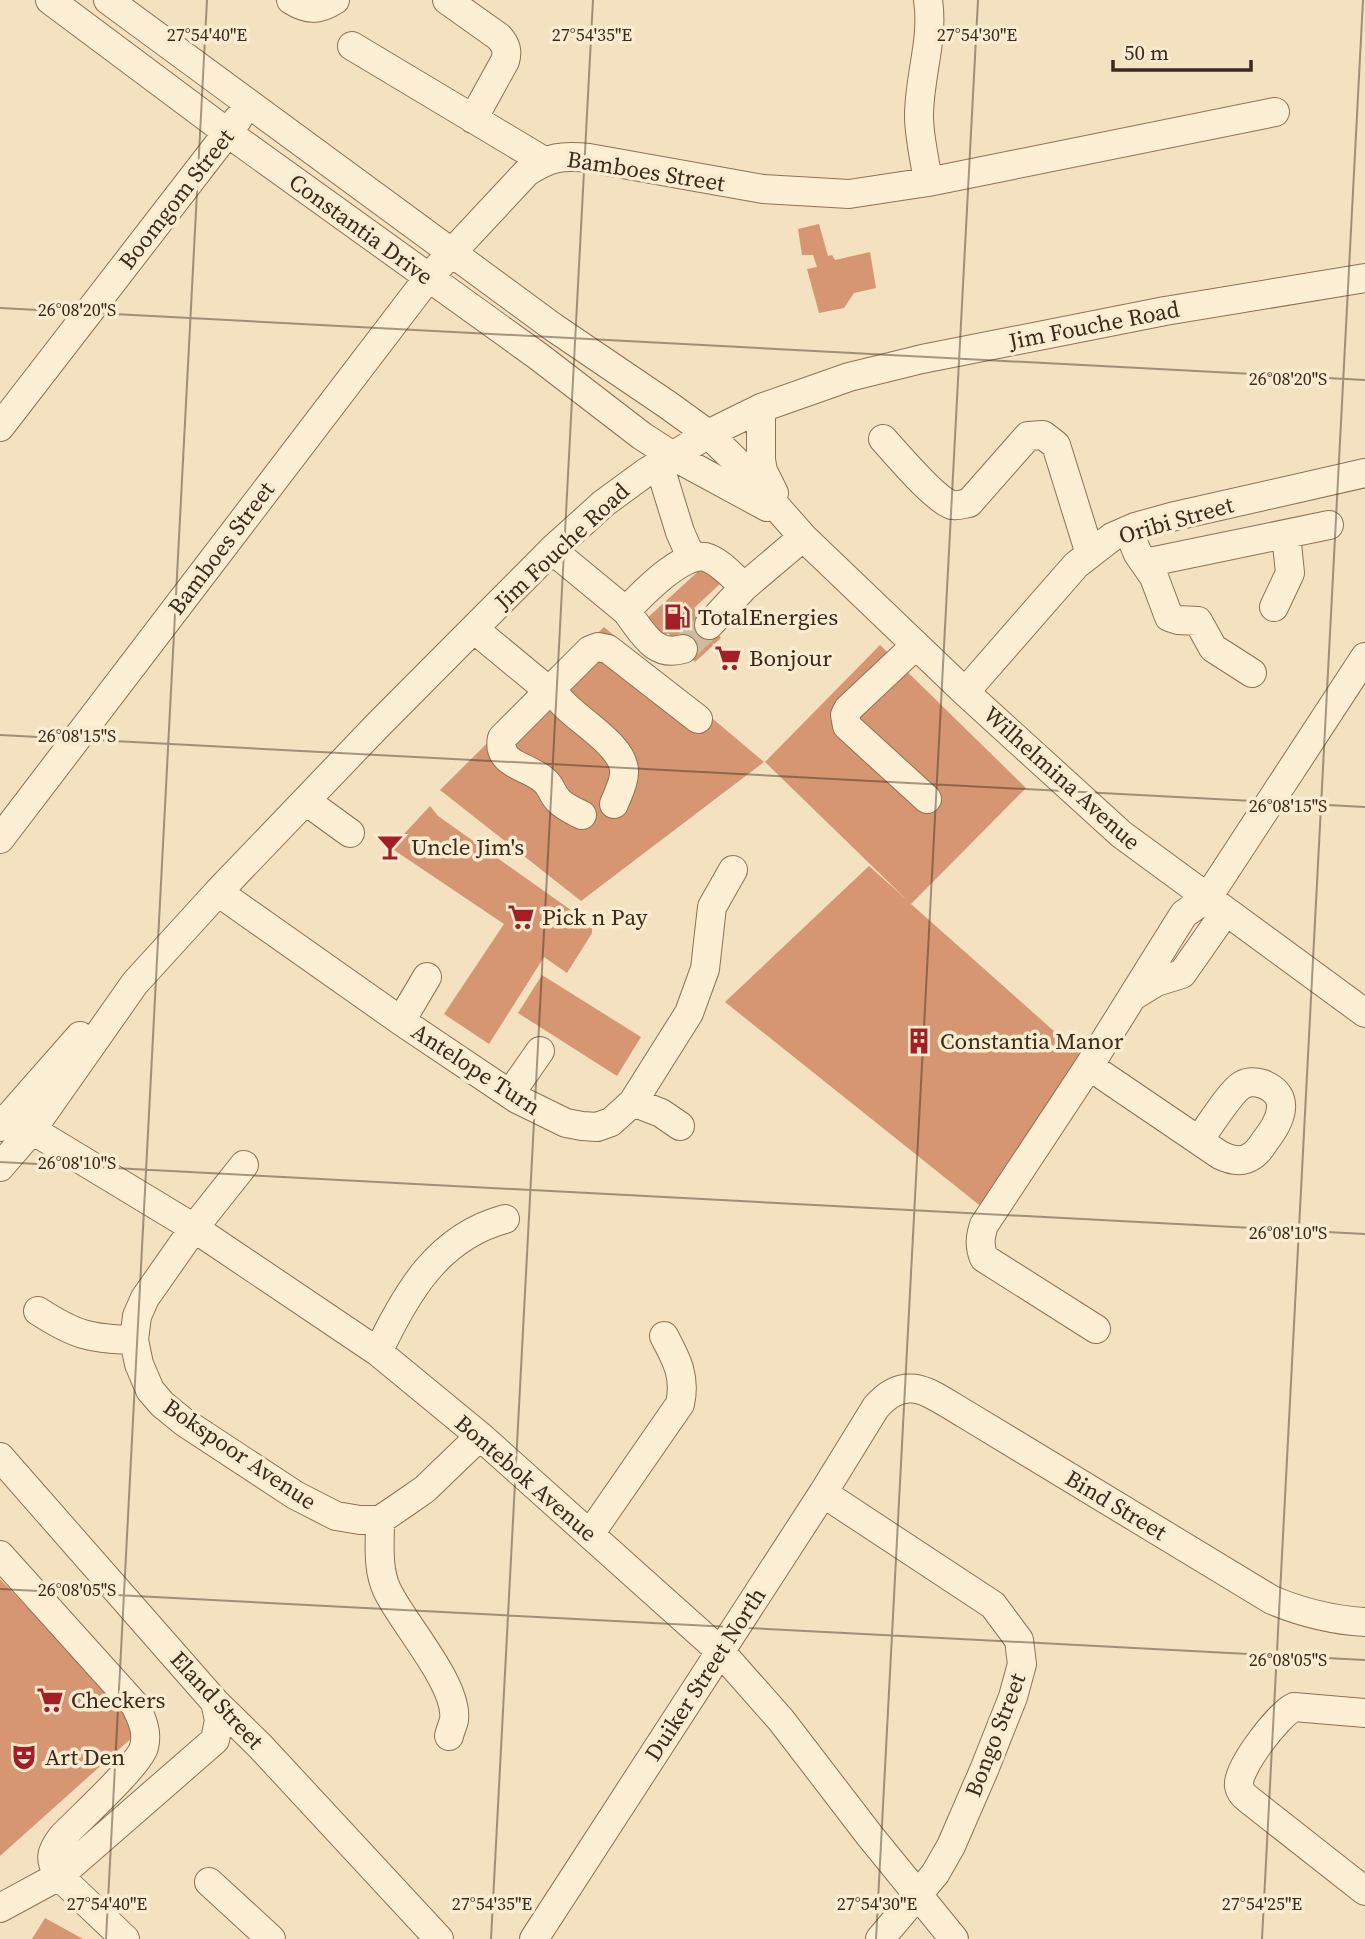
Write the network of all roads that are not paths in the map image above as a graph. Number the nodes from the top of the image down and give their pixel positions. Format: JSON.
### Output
{"nodes":[{"id":1,"x":50,"y":0,"type":"edge"},
{"id":2,"x":108,"y":0,"type":"edge"},
{"id":3,"x":291,"y":0,"type":"edge"},
{"id":4,"x":334,"y":0,"type":"edge"},
{"id":5,"x":447,"y":0,"type":"edge"},
{"id":6,"x":928,"y":0,"type":"edge"},
{"id":7,"x":352,"y":46,"type":"dead end"},
{"id":8,"x":250,"y":104,"type":"junction"},
{"id":9,"x":1275,"y":112,"type":"dead end"},
{"id":10,"x":473,"y":119,"type":"junction"},
{"id":11,"x":228,"y":133,"type":"junction"},
{"id":12,"x":544,"y":162,"type":"junction"},
{"id":13,"x":928,"y":182,"type":"junction"},
{"id":14,"x":452,"y":251,"type":"junction"},
{"id":15,"x":428,"y":278,"type":"junction"},
{"id":16,"x":1365,"y":278,"type":"edge"},
{"id":17,"x":761,"y":408,"type":"junction"},
{"id":18,"x":4,"y":414,"type":"edge"},
{"id":19,"x":708,"y":434,"type":"junction"},
{"id":20,"x":883,"y":439,"type":"dead end"},
{"id":21,"x":666,"y":460,"type":"junction"},
{"id":22,"x":1365,"y":473,"type":"edge"},
{"id":23,"x":1329,"y":525,"type":"dead end"},
{"id":24,"x":792,"y":526,"type":"junction"},
{"id":25,"x":1128,"y":530,"type":"junction"},
{"id":26,"x":1286,"y":534,"type":"junction"},
{"id":27,"x":552,"y":550,"type":"junction"},
{"id":28,"x":1090,"y":554,"type":"junction"},
{"id":29,"x":691,"y":557,"type":"junction"},
{"id":30,"x":1144,"y":563,"type":"junction"},
{"id":31,"x":744,"y":587,"type":"junction"},
{"id":32,"x":1274,"y":607,"type":"dead end"},
{"id":33,"x":626,"y":611,"type":"junction"},
{"id":34,"x":709,"y":625,"type":"tunnel mouth"},
{"id":35,"x":474,"y":629,"type":"junction"},
{"id":36,"x":916,"y":645,"type":"junction"},
{"id":37,"x":683,"y":649,"type":"dead end"},
{"id":38,"x":1365,"y":657,"type":"edge"},
{"id":39,"x":1252,"y":673,"type":"dead end"},
{"id":40,"x":965,"y":691,"type":"junction"},
{"id":41,"x":550,"y":692,"type":"junction"},
{"id":42,"x":698,"y":719,"type":"dead end"},
{"id":43,"x":927,"y":799,"type":"dead end"},
{"id":44,"x":306,"y":801,"type":"junction"},
{"id":45,"x":614,"y":804,"type":"dead end"},
{"id":46,"x":582,"y":815,"type":"dead end"},
{"id":47,"x":350,"y":833,"type":"dead end"},
{"id":48,"x":0,"y":839,"type":"edge"},
{"id":49,"x":733,"y":870,"type":"dead end"},
{"id":50,"x":218,"y":892,"type":"junction"},
{"id":51,"x":1217,"y":904,"type":"junction"},
{"id":52,"x":427,"y":977,"type":"dead end"},
{"id":53,"x":1365,"y":1013,"type":"edge"},
{"id":54,"x":401,"y":1021,"type":"junction"},
{"id":55,"x":540,"y":1051,"type":"dead end"},
{"id":56,"x":1089,"y":1066,"type":"junction"},
{"id":57,"x":510,"y":1094,"type":"junction"},
{"id":58,"x":633,"y":1102,"type":"junction"},
{"id":59,"x":14,"y":1125,"type":"edge"},
{"id":60,"x":680,"y":1126,"type":"dead end"},
{"id":61,"x":1199,"y":1140,"type":"dead end"},
{"id":62,"x":244,"y":1165,"type":"dead end"},
{"id":63,"x":0,"y":1167,"type":"edge"},
{"id":64,"x":505,"y":1219,"type":"dead end"},
{"id":65,"x":194,"y":1228,"type":"junction"},
{"id":66,"x":38,"y":1311,"type":"dead end"},
{"id":67,"x":1096,"y":1329,"type":"dead end"},
{"id":68,"x":664,"y":1336,"type":"dead end"},
{"id":69,"x":134,"y":1340,"type":"junction"},
{"id":70,"x":378,"y":1352,"type":"junction"},
{"id":71,"x":876,"y":1407,"type":"joint"},
{"id":72,"x":480,"y":1436,"type":"junction"},
{"id":73,"x":0,"y":1457,"type":"edge"},
{"id":74,"x":823,"y":1493,"type":"junction"},
{"id":75,"x":380,"y":1520,"type":"junction"},
{"id":76,"x":590,"y":1534,"type":"junction"},
{"id":77,"x":0,"y":1555,"type":"edge"},
{"id":78,"x":1365,"y":1622,"type":"edge"},
{"id":79,"x":720,"y":1651,"type":"junction"},
{"id":80,"x":215,"y":1702,"type":"junction"},
{"id":81,"x":1365,"y":1713,"type":"edge"},
{"id":82,"x":449,"y":1736,"type":"dead end"},
{"id":83,"x":215,"y":1740,"type":"junction"},
{"id":84,"x":260,"y":1746,"type":"junction"},
{"id":85,"x":59,"y":1876,"type":"junction"},
{"id":86,"x":209,"y":1882,"type":"dead end"},
{"id":87,"x":1365,"y":1891,"type":"edge"},
{"id":88,"x":917,"y":1894,"type":"junction"},
{"id":89,"x":0,"y":1908,"type":"edge"},
{"id":90,"x":540,"y":1936,"type":"edge"},
{"id":91,"x":125,"y":1939,"type":"edge"},
{"id":92,"x":271,"y":1939,"type":"edge"},
{"id":93,"x":439,"y":1939,"type":"edge"},
{"id":94,"x":880,"y":1939,"type":"edge"},
{"id":95,"x":954,"y":1939,"type":"edge"}],
"edges":[{"from":1,"to":11,"type":"street","name":"Constantia Drive"},
{"from":2,"to":8,"type":"street","name":"Constantia Drive"},
{"from":3,"to":4,"type":"street"},
{"from":5,"to":10,"type":"street"},
{"from":6,"to":13,"type":"street"},
{"from":7,"to":10,"type":"street"},
{"from":8,"to":11,"type":"street","name":"Boomgom Street"},
{"from":8,"to":14,"type":"street","name":"Constantia Drive"},
{"from":9,"to":13,"type":"street","name":"Bamboes Street"},
{"from":10,"to":12,"type":"street"},
{"from":11,"to":15,"type":"street","name":"Constantia Drive"},
{"from":11,"to":18,"type":"street","name":"Boomgom Street"},
{"from":12,"to":13,"type":"street","name":"Bamboes Street"},
{"from":12,"to":14,"type":"street","name":"Bamboes Street"},
{"from":14,"to":15,"type":"street","name":"Bamboes Street"},
{"from":14,"to":19,"type":"street","name":"Constantia Drive"},
{"from":15,"to":21,"type":"street","name":"Constantia Drive"},
{"from":15,"to":48,"type":"street","name":"Bamboes Street"},
{"from":16,"to":17,"type":"street","name":"Jim Fouche Road"},
{"from":17,"to":19,"type":"street","name":"Jim Fouche Road"},
{"from":17,"to":24,"type":"street"},
{"from":19,"to":21,"type":"street","name":"Jim Fouche Road"},
{"from":19,"to":24,"type":"street","name":"Wilhelmina Avenue"},
{"from":20,"to":28,"type":"street"},
{"from":21,"to":24,"type":"street","name":"Wilhelmina Avenue"},
{"from":21,"to":27,"type":"street","name":"Jim Fouche Road"},
{"from":21,"to":29,"type":"street"},
{"from":22,"to":25,"type":"street","name":"Oribi Street"},
{"from":23,"to":26,"type":"street"},
{"from":24,"to":31,"type":"street"},
{"from":24,"to":36,"type":"street","name":"Wilhelmina Avenue"},
{"from":25,"to":28,"type":"street","name":"Oribi Street"},
{"from":25,"to":30,"type":"street"},
{"from":26,"to":30,"type":"street"},
{"from":26,"to":32,"type":"street"},
{"from":27,"to":33,"type":"street"},
{"from":27,"to":35,"type":"street","name":"Jim Fouche Road"},
{"from":28,"to":40,"type":"street","name":"Oribi Street"},
{"from":29,"to":31,"type":"street"},
{"from":29,"to":33,"type":"street"},
{"from":30,"to":39,"type":"street"},
{"from":31,"to":34,"type":"street"},
{"from":33,"to":37,"type":"street"},
{"from":35,"to":41,"type":"street"},
{"from":35,"to":44,"type":"street","name":"Jim Fouche Road"},
{"from":36,"to":40,"type":"street","name":"Wilhelmina Avenue"},
{"from":36,"to":43,"type":"street"},
{"from":38,"to":51,"type":"street"},
{"from":40,"to":51,"type":"street","name":"Wilhelmina Avenue"},
{"from":41,"to":42,"type":"street"},
{"from":41,"to":45,"type":"street"},
{"from":41,"to":46,"type":"street"},
{"from":44,"to":47,"type":"street"},
{"from":44,"to":50,"type":"street","name":"Jim Fouche Road"},
{"from":49,"to":58,"type":"street","name":"Antelope Turn"},
{"from":50,"to":54,"type":"street","name":"Antelope Turn"},
{"from":50,"to":59,"type":"street","name":"Jim Fouche Road"},
{"from":51,"to":53,"type":"street","name":"Wilhelmina Avenue"},
{"from":51,"to":56,"type":"street"},
{"from":52,"to":54,"type":"street"},
{"from":54,"to":57,"type":"street","name":"Antelope Turn"},
{"from":55,"to":57,"type":"street"},
{"from":56,"to":61,"type":"street"},
{"from":56,"to":67,"type":"street"},
{"from":57,"to":58,"type":"street","name":"Antelope Turn"},
{"from":58,"to":60,"type":"street"},
{"from":59,"to":63,"type":"street","name":"Jim Fouche Road"},
{"from":59,"to":65,"type":"street","name":"Bontebok Avenue"},
{"from":62,"to":65,"type":"street","name":"Bokspoor Avenue"},
{"from":64,"to":70,"type":"street"},
{"from":65,"to":69,"type":"street","name":"Bokspoor Avenue"},
{"from":65,"to":70,"type":"street","name":"Bontebok Avenue"},
{"from":66,"to":69,"type":"street"},
{"from":68,"to":76,"type":"street"},
{"from":69,"to":75,"type":"street","name":"Bokspoor Avenue"},
{"from":70,"to":72,"type":"street","name":"Bontebok Avenue"},
{"from":71,"to":74,"type":"street","name":"Duiker Street North"},
{"from":71,"to":78,"type":"street","name":"Bind Street"},
{"from":72,"to":75,"type":"street"},
{"from":72,"to":76,"type":"street","name":"Bontebok Avenue"},
{"from":73,"to":80,"type":"street","name":"Eland Street"},
{"from":74,"to":79,"type":"street","name":"Duiker Street North"},
{"from":74,"to":88,"type":"street","name":"Bongo Street"},
{"from":75,"to":82,"type":"street"},
{"from":76,"to":79,"type":"street","name":"Bontebok Avenue"},
{"from":77,"to":85,"type":"street"},
{"from":79,"to":88,"type":"street","name":"Bontebok Avenue"},
{"from":79,"to":90,"type":"street","name":"Duiker Street North"},
{"from":80,"to":83,"type":"street"},
{"from":80,"to":84,"type":"street","name":"Eland Street"},
{"from":81,"to":87,"type":"street"},
{"from":83,"to":84,"type":"street"},
{"from":83,"to":85,"type":"street"},
{"from":84,"to":93,"type":"street","name":"Eland Street"},
{"from":85,"to":89,"type":"street"},
{"from":85,"to":91,"type":"street"},
{"from":86,"to":92,"type":"street"},
{"from":88,"to":94,"type":"street","name":"Bongo Street"},
{"from":88,"to":95,"type":"street","name":"Bontebok Avenue"}]}
